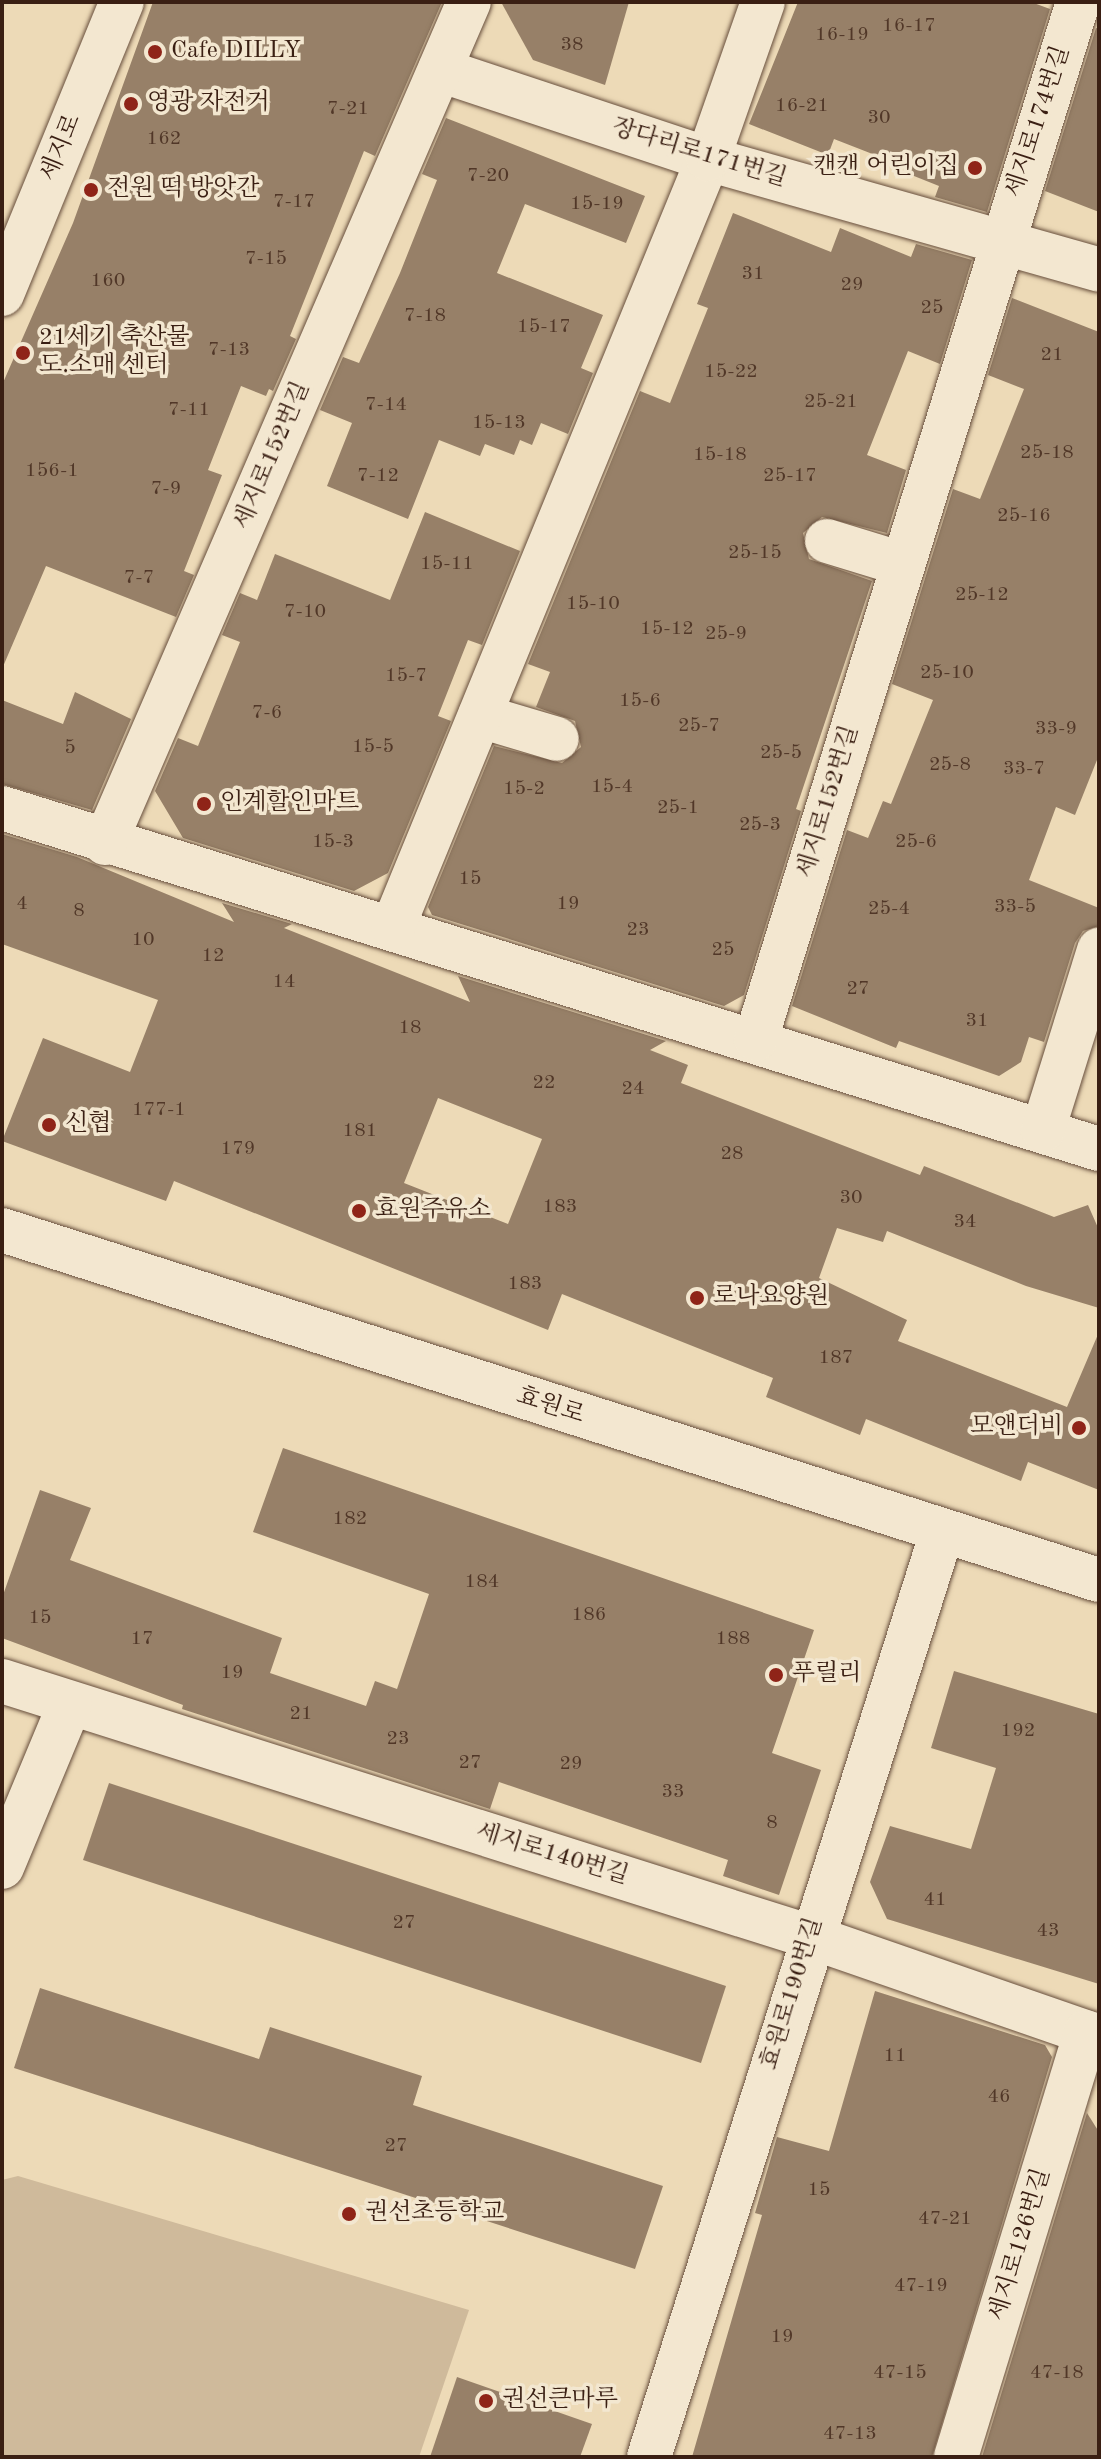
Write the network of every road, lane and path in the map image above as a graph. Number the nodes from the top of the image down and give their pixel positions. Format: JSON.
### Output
{"nodes":[{"id":1,"x":122,"y":2,"type":"edge"},
{"id":2,"x":469,"y":2,"type":"edge"},
{"id":3,"x":763,"y":2,"type":"edge"},
{"id":4,"x":1078,"y":2,"type":"edge"},
{"id":5,"x":440,"y":70,"type":"junction"},
{"id":6,"x":708,"y":159,"type":"junction"},
{"id":7,"x":1001,"y":242,"type":"junction"},
{"id":8,"x":1099,"y":270,"type":"edge"},
{"id":9,"x":2,"y":294,"type":"edge"},
{"id":10,"x":827,"y":541,"type":"dead end"},
{"id":11,"x":902,"y":564,"type":"junction"},
{"id":12,"x":480,"y":716,"type":"junction"},
{"id":13,"x":557,"y":739,"type":"dead end"},
{"id":14,"x":2,"y":808,"type":"edge"},
{"id":15,"x":105,"y":843,"type":"junction"},
{"id":16,"x":393,"y":927,"type":"junction"},
{"id":17,"x":1099,"y":950,"type":"edge"},
{"id":18,"x":756,"y":1039,"type":"junction"},
{"id":19,"x":1043,"y":1130,"type":"junction"},
{"id":20,"x":1099,"y":1149,"type":"edge"},
{"id":21,"x":2,"y":1230,"type":"edge"},
{"id":22,"x":942,"y":1532,"type":"junction"},
{"id":23,"x":1099,"y":1580,"type":"edge"},
{"id":24,"x":2,"y":1681,"type":"edge"},
{"id":25,"x":70,"y":1704,"type":"junction"},
{"id":26,"x":2,"y":1867,"type":"edge"},
{"id":27,"x":811,"y":1937,"type":"junction"},
{"id":28,"x":1092,"y":2035,"type":"edge"},
{"id":29,"x":649,"y":2457,"type":"edge"},
{"id":30,"x":956,"y":2457,"type":"edge"}],
"edges":[{"from":1,"to":9,"type":"street","name":"세지로"},
{"from":2,"to":5,"type":"street"},
{"from":3,"to":6,"type":"street"},
{"from":4,"to":7,"type":"street","name":"세지로174번길"},
{"from":5,"to":6,"type":"street","name":"장다리로171번길"},
{"from":5,"to":15,"type":"street","name":"세지로152번길"},
{"from":6,"to":7,"type":"street","name":"장다리로171번길"},
{"from":6,"to":12,"type":"street"},
{"from":7,"to":8,"type":"street","name":"장다리로171번길"},
{"from":7,"to":11,"type":"street","name":"세지로152번길"},
{"from":10,"to":11,"type":"street"},
{"from":11,"to":18,"type":"street","name":"세지로152번길"},
{"from":12,"to":13,"type":"street"},
{"from":12,"to":16,"type":"street"},
{"from":14,"to":15,"type":"street"},
{"from":15,"to":16,"type":"street"},
{"from":16,"to":18,"type":"street"},
{"from":17,"to":19,"type":"street"},
{"from":18,"to":19,"type":"street"},
{"from":19,"to":20,"type":"street"},
{"from":21,"to":22,"type":"street","name":"효원로"},
{"from":22,"to":23,"type":"street","name":"효원로"},
{"from":22,"to":27,"type":"street","name":"효원로190번길"},
{"from":24,"to":25,"type":"street","name":"세지로140번길"},
{"from":25,"to":26,"type":"street"},
{"from":25,"to":27,"type":"street","name":"세지로140번길"},
{"from":27,"to":28,"type":"street","name":"세지로140번길"},
{"from":27,"to":29,"type":"street","name":"효원로190번길"},
{"from":28,"to":30,"type":"street","name":"세지로126번길"}]}
